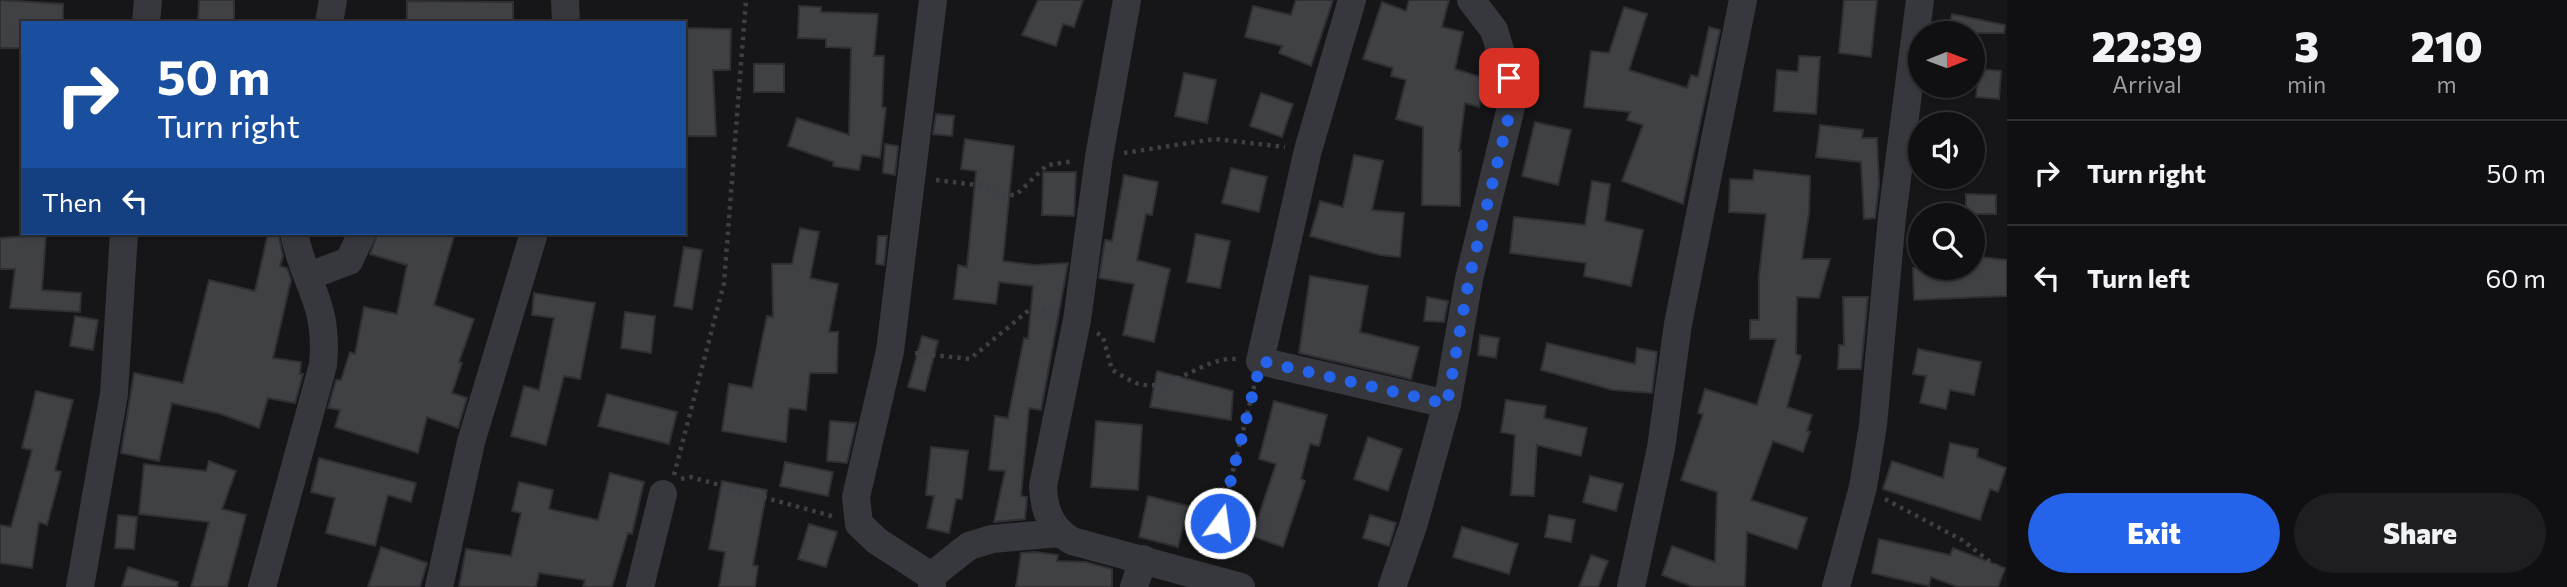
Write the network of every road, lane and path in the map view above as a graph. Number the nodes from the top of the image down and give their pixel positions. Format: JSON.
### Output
{"nodes":[{"id":1,"x":148,"y":0,"type":"edge"},
{"id":2,"x":333,"y":0,"type":"edge"},
{"id":3,"x":565,"y":0,"type":"edge"},
{"id":4,"x":746,"y":0,"type":"edge"},
{"id":5,"x":933,"y":0,"type":"edge"},
{"id":6,"x":1127,"y":0,"type":"edge"},
{"id":7,"x":1352,"y":0,"type":"edge"},
{"id":8,"x":1471,"y":0,"type":"edge"},
{"id":9,"x":1743,"y":0,"type":"edge"},
{"id":10,"x":1920,"y":0,"type":"edge"},
{"id":11,"x":146,"y":21,"type":"edge"},
{"id":12,"x":330,"y":21,"type":"edge"},
{"id":13,"x":566,"y":21,"type":"edge"},
{"id":14,"x":124,"y":235,"type":"edge"},
{"id":15,"x":295,"y":235,"type":"edge"},
{"id":16,"x":361,"y":235,"type":"edge"},
{"id":17,"x":533,"y":235,"type":"edge"},
{"id":18,"x":309,"y":276,"type":"junction"},
{"id":19,"x":1261,"y":361,"type":"junction"},
{"id":20,"x":1447,"y":404,"type":"junction"},
{"id":21,"x":1863,"y":487,"type":"junction"},
{"id":22,"x":663,"y":494,"type":"dead end"},
{"id":23,"x":859,"y":524,"type":"junction"},
{"id":24,"x":1059,"y":533,"type":"junction"},
{"id":25,"x":1143,"y":559,"type":"junction"},
{"id":26,"x":2007,"y":575,"type":"edge"},
{"id":27,"x":1207,"y":577,"type":"junction"},
{"id":28,"x":932,"y":581,"type":"edge"},
{"id":29,"x":80,"y":587,"type":"edge"},
{"id":30,"x":262,"y":587,"type":"edge"},
{"id":31,"x":439,"y":587,"type":"edge"},
{"id":32,"x":640,"y":587,"type":"edge"},
{"id":33,"x":1135,"y":587,"type":"edge"},
{"id":34,"x":1241,"y":587,"type":"edge"},
{"id":35,"x":1392,"y":587,"type":"edge"},
{"id":36,"x":1631,"y":587,"type":"edge"},
{"id":37,"x":1836,"y":587,"type":"edge"}],
"edges":[{"from":1,"to":11,"type":"street"},
{"from":2,"to":12,"type":"street"},
{"from":3,"to":13,"type":"street"},
{"from":4,"to":23,"type":"path"},
{"from":5,"to":23,"type":"street"},
{"from":6,"to":24,"type":"street"},
{"from":7,"to":19,"type":"street"},
{"from":8,"to":20,"type":"street"},
{"from":9,"to":36,"type":"street"},
{"from":10,"to":21,"type":"street"},
{"from":14,"to":29,"type":"street"},
{"from":15,"to":18,"type":"street"},
{"from":16,"to":18,"type":"street"},
{"from":17,"to":31,"type":"street"},
{"from":18,"to":30,"type":"street"},
{"from":19,"to":20,"type":"street"},
{"from":19,"to":27,"type":"path"},
{"from":20,"to":35,"type":"street"},
{"from":21,"to":26,"type":"path"},
{"from":21,"to":37,"type":"street"},
{"from":22,"to":32,"type":"street"},
{"from":23,"to":28,"type":"street"},
{"from":24,"to":25,"type":"street"},
{"from":24,"to":28,"type":"street"},
{"from":25,"to":27,"type":"street"},
{"from":25,"to":33,"type":"street"},
{"from":27,"to":34,"type":"street"}]}
